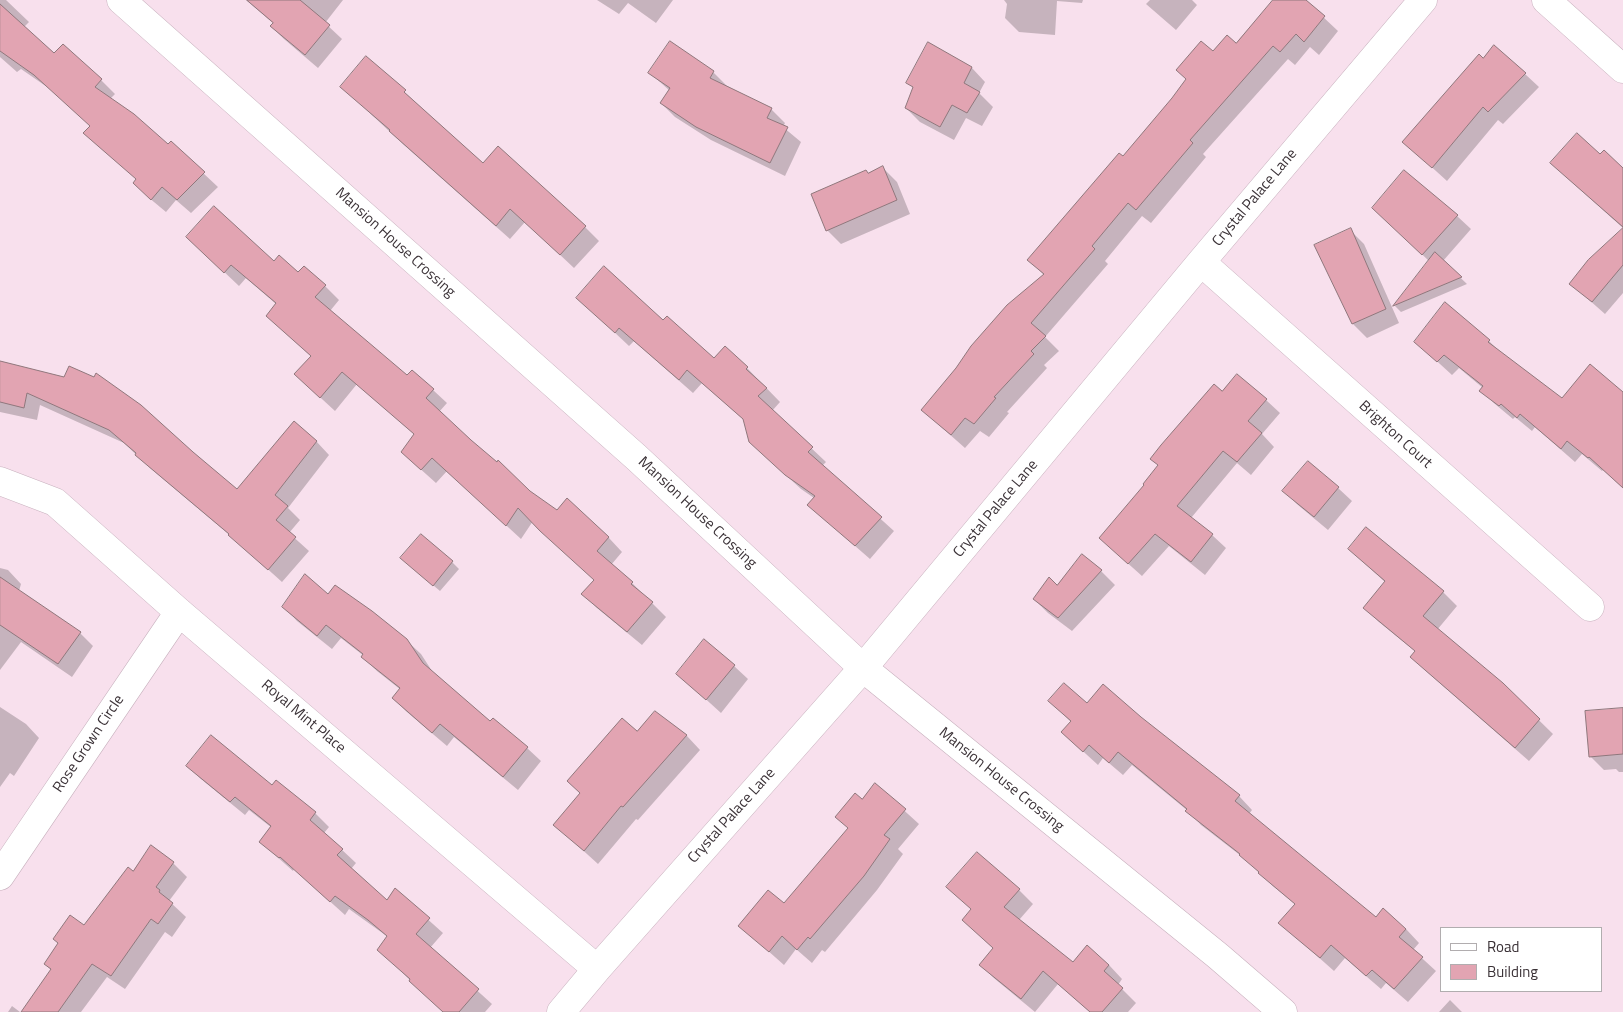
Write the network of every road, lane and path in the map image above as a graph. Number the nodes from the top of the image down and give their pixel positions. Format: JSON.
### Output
{"nodes":[{"id":1,"x":121,"y":0,"type":"edge"},
{"id":2,"x":1423,"y":0,"type":"edge"},
{"id":3,"x":1546,"y":0,"type":"edge"},
{"id":4,"x":1623,"y":69,"type":"edge"},
{"id":5,"x":1201,"y":262,"type":"junction"},
{"id":6,"x":0,"y":481,"type":"edge"},
{"id":7,"x":1590,"y":607,"type":"dead end"},
{"id":8,"x":179,"y":612,"type":"junction"},
{"id":9,"x":863,"y":668,"type":"junction"},
{"id":10,"x":0,"y":876,"type":"edge"},
{"id":11,"x":597,"y":969,"type":"junction"},
{"id":12,"x":561,"y":1012,"type":"edge"},
{"id":13,"x":1284,"y":1012,"type":"edge"}],
"edges":[{"from":1,"to":9,"type":"street","name":"Mansion House Crossing"},
{"from":2,"to":5,"type":"street","name":"Crystal Palace Lane"},
{"from":3,"to":4,"type":"street"},
{"from":5,"to":7,"type":"street","name":"Brighton Court"},
{"from":5,"to":9,"type":"street","name":"Crystal Palace Lane"},
{"from":6,"to":8,"type":"street","name":"Royal Mint Place"},
{"from":8,"to":10,"type":"street","name":"Rose Grown Circle"},
{"from":8,"to":11,"type":"street","name":"Royal Mint Place"},
{"from":9,"to":11,"type":"street","name":"Crystal Palace Lane"},
{"from":9,"to":13,"type":"street","name":"Mansion House Crossing"},
{"from":11,"to":12,"type":"street","name":"Crystal Palace Lane"}]}
